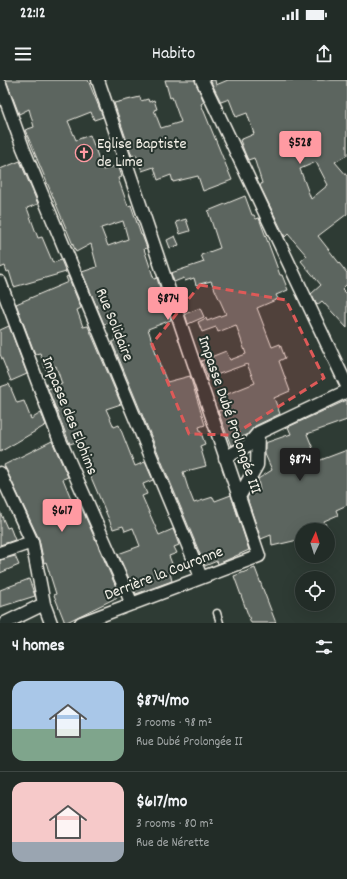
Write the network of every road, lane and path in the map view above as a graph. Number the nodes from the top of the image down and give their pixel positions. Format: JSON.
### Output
{"nodes":[{"id":1,"x":98,"y":80,"type":"edge"},
{"id":2,"x":202,"y":80,"type":"edge"},
{"id":3,"x":0,"y":84,"type":"edge"},
{"id":4,"x":0,"y":282,"type":"edge"},
{"id":5,"x":347,"y":386,"type":"edge"},
{"id":6,"x":347,"y":391,"type":"edge"},
{"id":7,"x":258,"y":432,"type":"junction"},
{"id":8,"x":226,"y":458,"type":"junction"},
{"id":9,"x":0,"y":473,"type":"edge"},
{"id":10,"x":239,"y":497,"type":"junction"},
{"id":11,"x":32,"y":542,"type":"junction"},
{"id":12,"x":0,"y":553,"type":"edge"},
{"id":13,"x":259,"y":556,"type":"joint"},
{"id":14,"x":201,"y":577,"type":"junction"},
{"id":15,"x":44,"y":604,"type":"junction"},
{"id":16,"x":132,"y":604,"type":"junction"},
{"id":17,"x":217,"y":613,"type":"dead end"},
{"id":18,"x":5,"y":623,"type":"edge"},
{"id":19,"x":51,"y":623,"type":"edge"},
{"id":20,"x":81,"y":623,"type":"edge"},
{"id":21,"x":220,"y":623,"type":"edge"}],
"edges":[{"from":1,"to":8,"type":"street","name":"Impasse Dubé Prolongée III"},
{"from":2,"to":5,"type":"street"},
{"from":3,"to":14,"type":"street","name":"Rue Solidaire"},
{"from":4,"to":16,"type":"street","name":"Impasse des Elohims"},
{"from":6,"to":7,"type":"street"},
{"from":7,"to":8,"type":"street"},
{"from":7,"to":10,"type":"street"},
{"from":8,"to":10,"type":"street","name":"Impasse Dubé Prolongée III"},
{"from":9,"to":11,"type":"street"},
{"from":10,"to":13,"type":"street","name":"Impasse Dubé Prolongée III"},
{"from":11,"to":12,"type":"street"},
{"from":11,"to":15,"type":"street"},
{"from":13,"to":14,"type":"street","name":"Derrière la Couronne"},
{"from":14,"to":16,"type":"street","name":"Derrière la Couronne"},
{"from":15,"to":18,"type":"street"},
{"from":15,"to":19,"type":"street"},
{"from":16,"to":20,"type":"street","name":"Derrière la Couronne"},
{"from":17,"to":21,"type":"lane"}]}
